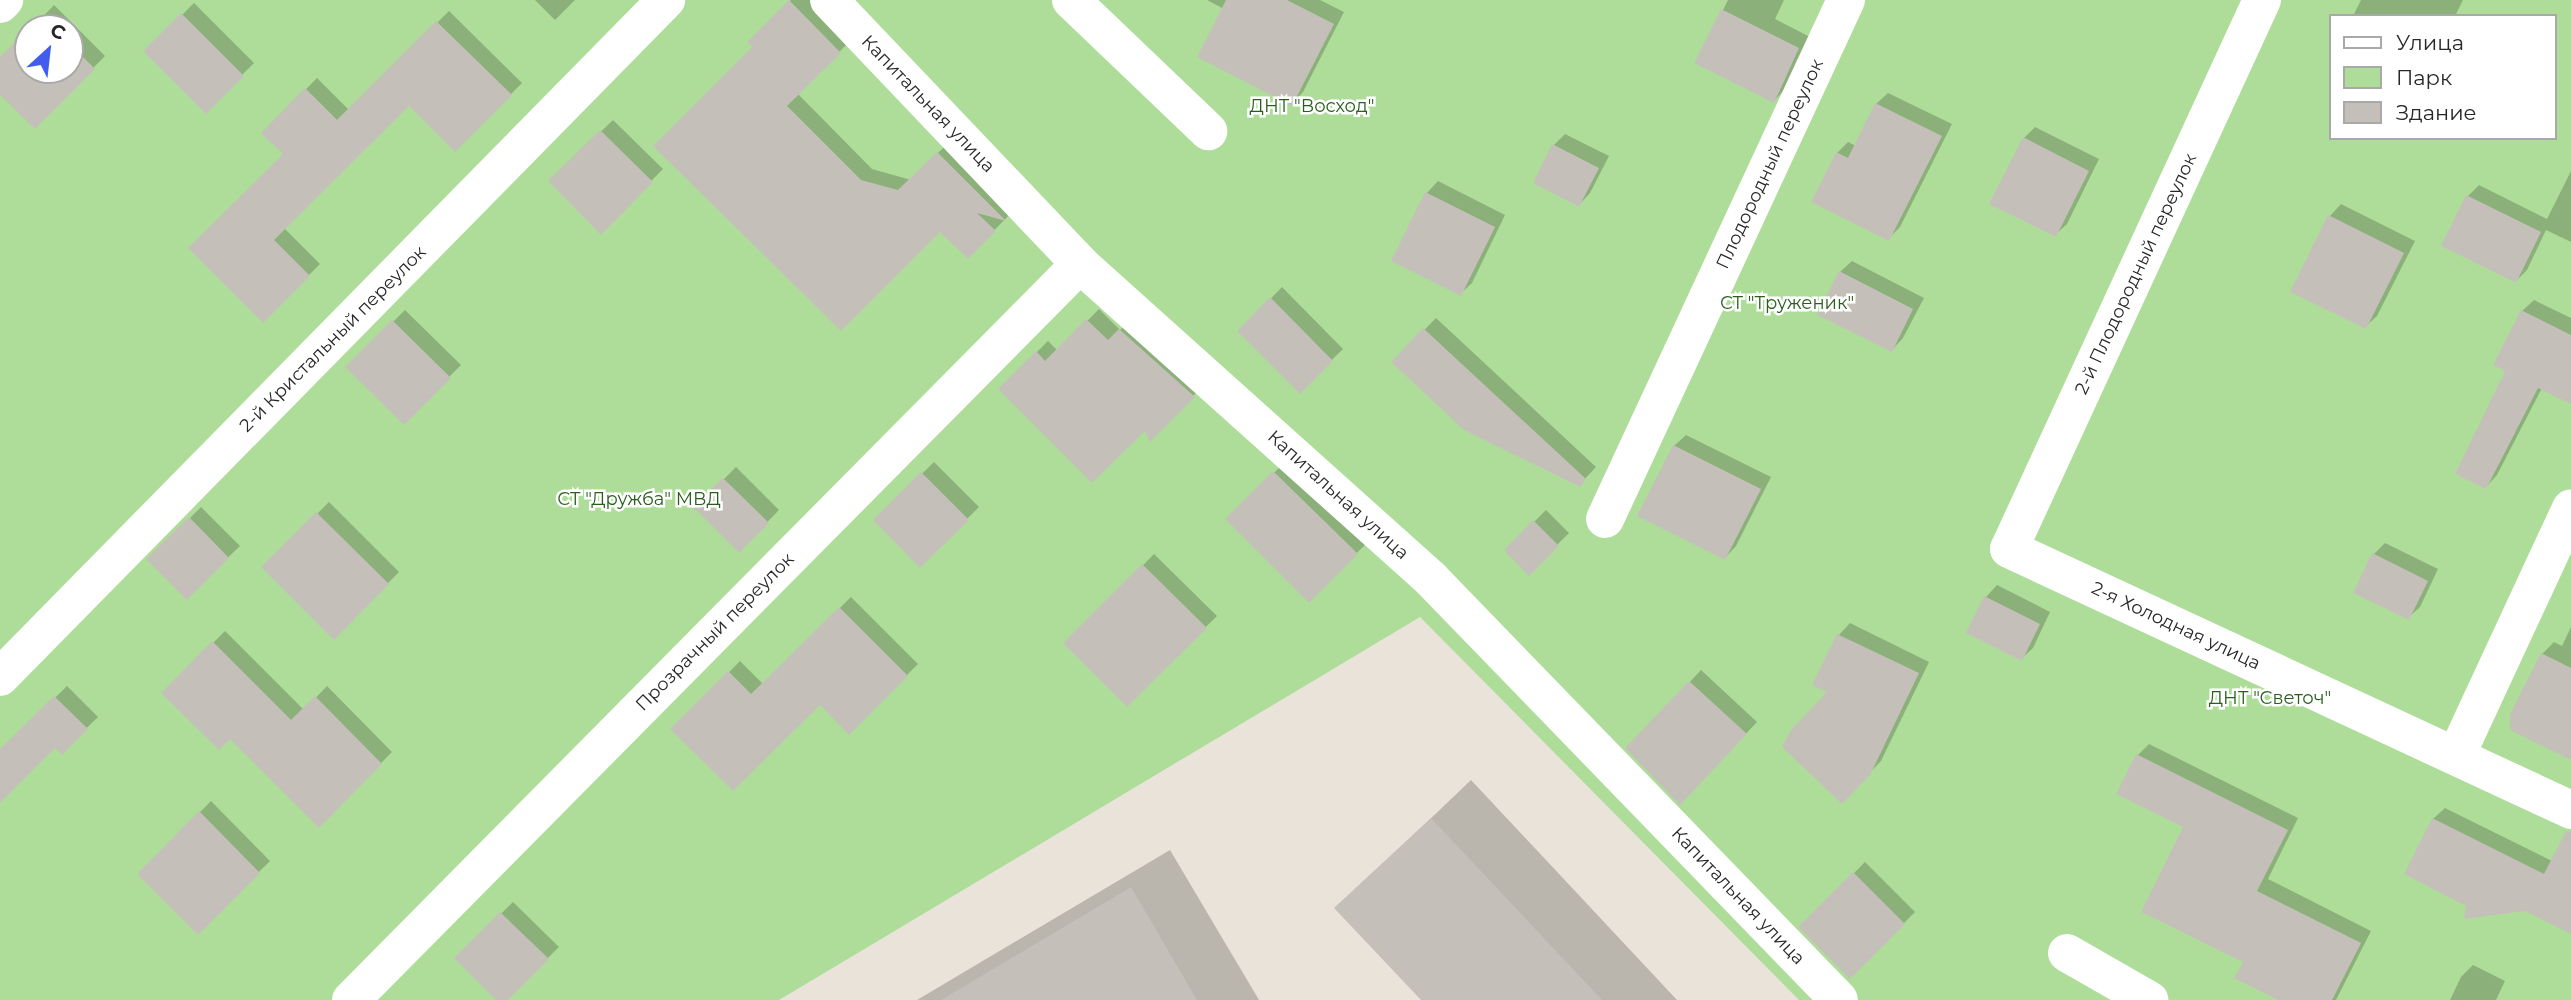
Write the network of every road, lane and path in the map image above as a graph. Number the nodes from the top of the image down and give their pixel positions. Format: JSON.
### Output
{"nodes":[{"id":1,"x":4,"y":0,"type":"edge"},
{"id":2,"x":666,"y":0,"type":"edge"},
{"id":3,"x":828,"y":0,"type":"edge"},
{"id":4,"x":1071,"y":0,"type":"edge"},
{"id":5,"x":1846,"y":0,"type":"edge"},
{"id":6,"x":2262,"y":0,"type":"edge"},
{"id":7,"x":0,"y":4,"type":"edge"},
{"id":8,"x":1208,"y":131,"type":"dead end"},
{"id":9,"x":1080,"y":264,"type":"junction"},
{"id":10,"x":2571,"y":508,"type":"edge"},
{"id":11,"x":1605,"y":519,"type":"dead end"},
{"id":12,"x":2009,"y":549,"type":"joint"},
{"id":13,"x":0,"y":677,"type":"edge"},
{"id":14,"x":2456,"y":756,"type":"junction"},
{"id":15,"x":2571,"y":810,"type":"edge"},
{"id":16,"x":2067,"y":953,"type":"dead end"},
{"id":17,"x":351,"y":1000,"type":"edge"},
{"id":18,"x":1839,"y":1000,"type":"edge"},
{"id":19,"x":2149,"y":1000,"type":"edge"}],
"edges":[{"from":1,"to":7,"type":"street"},
{"from":2,"to":13,"type":"street","name":"2-й Кристальный переулок"},
{"from":3,"to":9,"type":"street","name":"Капитальная улица"},
{"from":4,"to":8,"type":"street"},
{"from":5,"to":11,"type":"street","name":"Плодородный переулок"},
{"from":6,"to":12,"type":"street","name":"2-й Плодородный переулок"},
{"from":9,"to":17,"type":"street","name":"Прозрачный переулок"},
{"from":9,"to":18,"type":"street","name":"Капитальная улица"},
{"from":10,"to":14,"type":"street"},
{"from":12,"to":14,"type":"street","name":"2-я Холодная улица"},
{"from":14,"to":15,"type":"street","name":"2-я Холодная улица"},
{"from":16,"to":19,"type":"street"}]}
